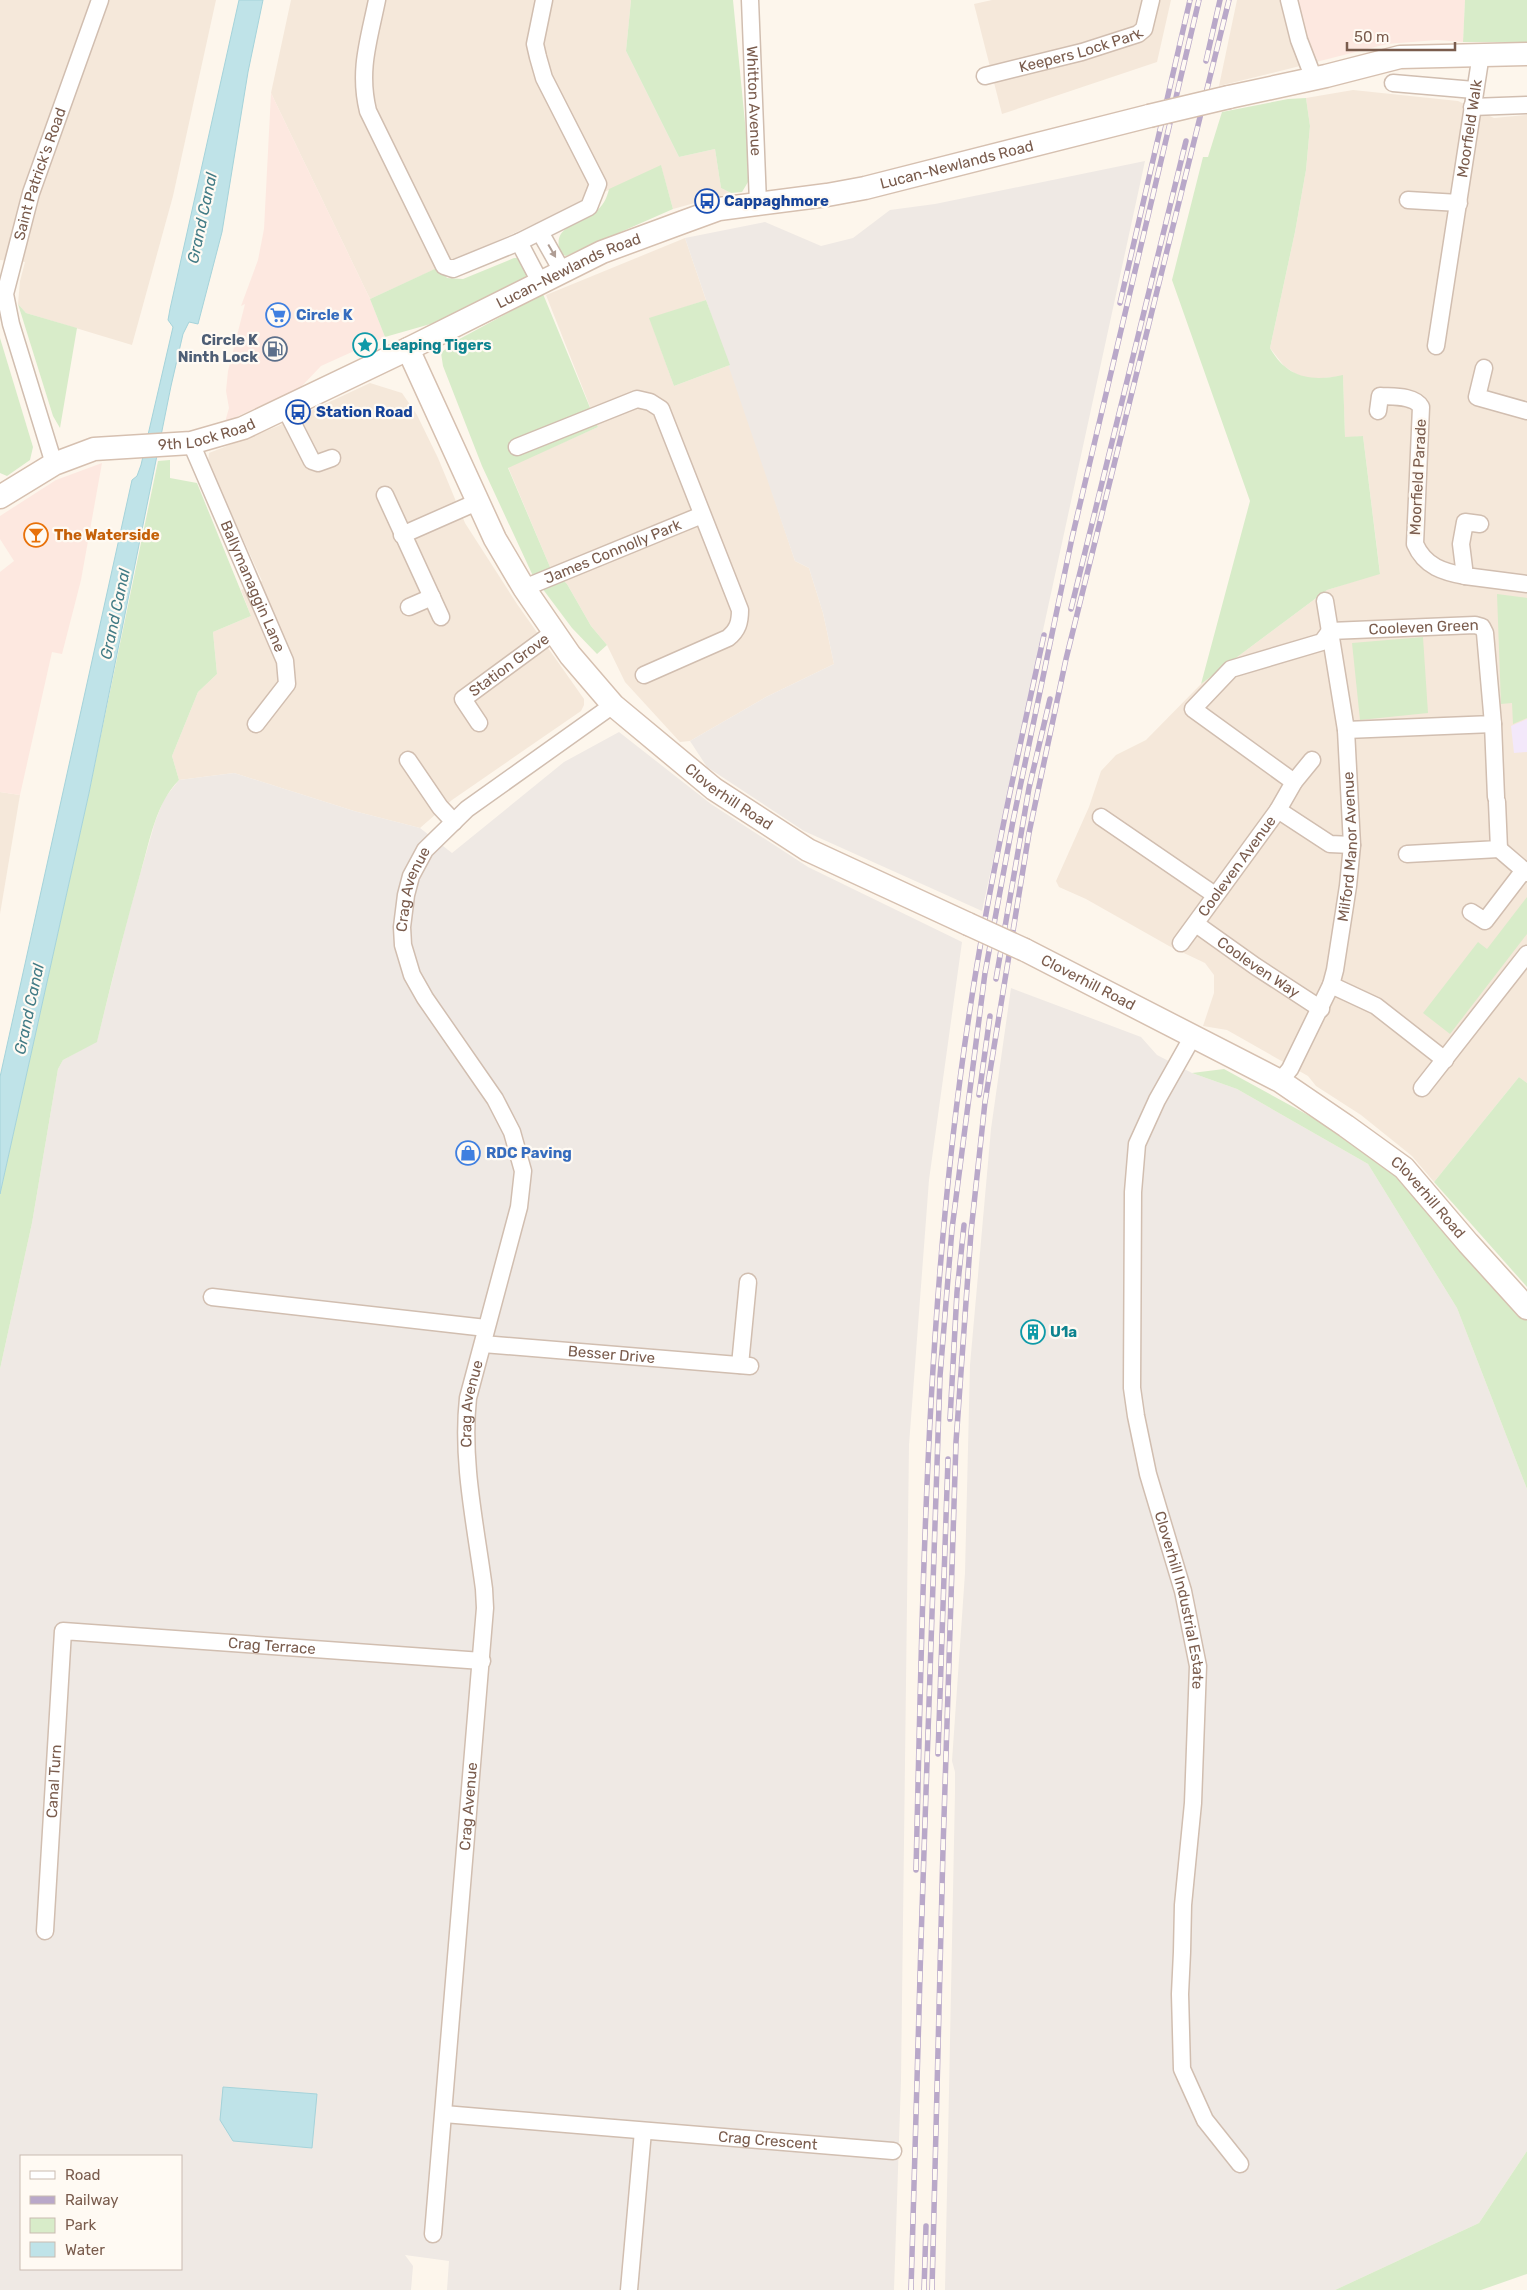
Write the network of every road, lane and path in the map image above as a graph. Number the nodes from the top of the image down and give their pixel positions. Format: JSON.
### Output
{"nodes":[{"id":1,"x":100,"y":0,"type":"edge"},
{"id":2,"x":377,"y":0,"type":"edge"},
{"id":3,"x":544,"y":0,"type":"edge"},
{"id":4,"x":750,"y":0,"type":"edge"},
{"id":5,"x":1152,"y":0,"type":"edge"},
{"id":6,"x":1289,"y":0,"type":"edge"},
{"id":7,"x":1481,"y":54,"type":"junction"},
{"id":8,"x":1527,"y":54,"type":"edge"},
{"id":9,"x":985,"y":76,"type":"dead end"},
{"id":10,"x":1314,"y":79,"type":"junction"},
{"id":11,"x":1393,"y":83,"type":"dead end"},
{"id":12,"x":1474,"y":90,"type":"junction"},
{"id":13,"x":1527,"y":105,"type":"edge"},
{"id":14,"x":1472,"y":107,"type":"junction"},
{"id":15,"x":1408,"y":200,"type":"dead end"},
{"id":16,"x":758,"y":203,"type":"junction"},
{"id":17,"x":1459,"y":203,"type":"junction"},
{"id":18,"x":540,"y":232,"type":"junction"},
{"id":19,"x":519,"y":242,"type":"junction"},
{"id":20,"x":562,"y":271,"type":"junction"},
{"id":21,"x":540,"y":282,"type":"junction"},
{"id":22,"x":1436,"y":346,"type":"dead end"},
{"id":23,"x":408,"y":349,"type":"junction"},
{"id":24,"x":1484,"y":368,"type":"dead end"},
{"id":25,"x":285,"y":408,"type":"junction"},
{"id":26,"x":1378,"y":410,"type":"dead end"},
{"id":27,"x":1527,"y":410,"type":"edge"},
{"id":28,"x":191,"y":443,"type":"junction"},
{"id":29,"x":517,"y":447,"type":"dead end"},
{"id":30,"x":332,"y":458,"type":"dead end"},
{"id":31,"x":54,"y":464,"type":"junction"},
{"id":32,"x":385,"y":495,"type":"dead end"},
{"id":33,"x":0,"y":497,"type":"edge"},
{"id":34,"x":477,"y":502,"type":"junction"},
{"id":35,"x":702,"y":515,"type":"junction"},
{"id":36,"x":1480,"y":524,"type":"dead end"},
{"id":37,"x":402,"y":535,"type":"junction"},
{"id":38,"x":1466,"y":576,"type":"junction"},
{"id":39,"x":1527,"y":584,"type":"edge"},
{"id":40,"x":524,"y":588,"type":"junction"},
{"id":41,"x":432,"y":598,"type":"junction"},
{"id":42,"x":1325,"y":601,"type":"dead end"},
{"id":43,"x":409,"y":607,"type":"dead end"},
{"id":44,"x":441,"y":617,"type":"dead end"},
{"id":45,"x":1330,"y":631,"type":"junction"},
{"id":46,"x":554,"y":632,"type":"junction"},
{"id":47,"x":644,"y":675,"type":"dead end"},
{"id":48,"x":613,"y":705,"type":"junction"},
{"id":49,"x":479,"y":723,"type":"dead end"},
{"id":50,"x":256,"y":724,"type":"dead end"},
{"id":51,"x":1493,"y":724,"type":"junction"},
{"id":52,"x":1346,"y":730,"type":"junction"},
{"id":53,"x":408,"y":760,"type":"dead end"},
{"id":54,"x":1312,"y":760,"type":"dead end"},
{"id":55,"x":1294,"y":782,"type":"junction"},
{"id":56,"x":1278,"y":810,"type":"junction"},
{"id":57,"x":1102,"y":817,"type":"dead end"},
{"id":58,"x":454,"y":822,"type":"junction"},
{"id":59,"x":1352,"y":845,"type":"junction"},
{"id":60,"x":1499,"y":849,"type":"junction"},
{"id":61,"x":1407,"y":854,"type":"dead end"},
{"id":62,"x":1525,"y":871,"type":"edge"},
{"id":63,"x":1216,"y":895,"type":"junction"},
{"id":64,"x":1471,"y":912,"type":"dead end"},
{"id":65,"x":1196,"y":924,"type":"junction"},
{"id":66,"x":1181,"y":943,"type":"dead end"},
{"id":67,"x":1527,"y":954,"type":"edge"},
{"id":68,"x":1331,"y":985,"type":"junction"},
{"id":69,"x":1321,"y":1009,"type":"junction"},
{"id":70,"x":1193,"y":1036,"type":"junction"},
{"id":71,"x":1444,"y":1060,"type":"junction"},
{"id":72,"x":1280,"y":1081,"type":"junction"},
{"id":73,"x":1422,"y":1088,"type":"dead end"},
{"id":74,"x":748,"y":1282,"type":"dead end"},
{"id":75,"x":212,"y":1297,"type":"dead end"},
{"id":76,"x":1527,"y":1308,"type":"edge"},
{"id":77,"x":486,"y":1328,"type":"junction"},
{"id":78,"x":483,"y":1344,"type":"junction"},
{"id":79,"x":63,"y":1631,"type":"joint"},
{"id":80,"x":482,"y":1660,"type":"junction"},
{"id":81,"x":45,"y":1931,"type":"dead end"},
{"id":82,"x":444,"y":2114,"type":"junction"},
{"id":83,"x":643,"y":2130,"type":"junction"},
{"id":84,"x":892,"y":2151,"type":"dead end"},
{"id":85,"x":1240,"y":2164,"type":"dead end"},
{"id":86,"x":433,"y":2234,"type":"dead end"},
{"id":87,"x":629,"y":2290,"type":"edge"}],
"edges":[{"from":1,"to":31,"type":"street","name":"Saint Patrick's Road"},
{"from":2,"to":19,"type":"street"},
{"from":3,"to":18,"type":"street"},
{"from":4,"to":16,"type":"street","name":"Whitton Avenue"},
{"from":5,"to":9,"type":"street","name":"Keepers Lock Park"},
{"from":6,"to":10,"type":"street"},
{"from":7,"to":8,"type":"street","name":"Lucan-Newlands Road"},
{"from":7,"to":10,"type":"street","name":"Lucan-Newlands Road"},
{"from":7,"to":12,"type":"street","name":"Moorfield Walk"},
{"from":10,"to":16,"type":"street","name":"Lucan-Newlands Road","bridge":true},
{"from":11,"to":12,"type":"street"},
{"from":12,"to":14,"type":"street","name":"Moorfield Walk"},
{"from":13,"to":14,"type":"street"},
{"from":14,"to":17,"type":"street","name":"Moorfield Walk"},
{"from":15,"to":17,"type":"street"},
{"from":16,"to":20,"type":"street","name":"Lucan-Newlands Road"},
{"from":17,"to":22,"type":"street","name":"Moorfield Walk"},
{"from":18,"to":19,"type":"street"},
{"from":18,"to":20,"type":"street","one_way":true},
{"from":19,"to":21,"type":"street"},
{"from":20,"to":21,"type":"street","name":"Lucan-Newlands Road"},
{"from":21,"to":23,"type":"street","name":"Lucan-Newlands Road"},
{"from":23,"to":25,"type":"street","name":"9th Lock Road"},
{"from":23,"to":34,"type":"street"},
{"from":24,"to":27,"type":"street"},
{"from":25,"to":28,"type":"street","name":"9th Lock Road"},
{"from":25,"to":30,"type":"street"},
{"from":26,"to":38,"type":"street","name":"Moorfield Parade"},
{"from":28,"to":31,"type":"street","name":"9th Lock Road"},
{"from":28,"to":50,"type":"street","name":"Ballymanaggin Lane"},
{"from":29,"to":35,"type":"street"},
{"from":31,"to":33,"type":"street","name":"9th Lock Road"},
{"from":32,"to":37,"type":"street"},
{"from":34,"to":37,"type":"street"},
{"from":34,"to":40,"type":"street"},
{"from":35,"to":40,"type":"street","name":"James Connolly Park"},
{"from":35,"to":47,"type":"street"},
{"from":36,"to":38,"type":"street"},
{"from":37,"to":41,"type":"street"},
{"from":38,"to":39,"type":"street"},
{"from":40,"to":46,"type":"street"},
{"from":41,"to":43,"type":"street"},
{"from":41,"to":44,"type":"street"},
{"from":42,"to":45,"type":"street","name":"Milford Manor Avenue"},
{"from":45,"to":51,"type":"street","name":"Cooleven Green"},
{"from":45,"to":52,"type":"street","name":"Milford Manor Avenue"},
{"from":45,"to":55,"type":"street"},
{"from":46,"to":48,"type":"street"},
{"from":46,"to":49,"type":"street","name":"Station Grove"},
{"from":48,"to":58,"type":"street","name":"Crag Avenue"},
{"from":48,"to":70,"type":"street","name":"Cloverhill Road","bridge":true},
{"from":51,"to":52,"type":"street"},
{"from":51,"to":60,"type":"street"},
{"from":52,"to":59,"type":"street","name":"Milford Manor Avenue"},
{"from":53,"to":58,"type":"street"},
{"from":54,"to":55,"type":"street"},
{"from":55,"to":56,"type":"street"},
{"from":56,"to":59,"type":"street","name":"Cooleven Avenue"},
{"from":56,"to":63,"type":"street","name":"Cooleven Avenue"},
{"from":57,"to":63,"type":"street"},
{"from":58,"to":77,"type":"street","name":"Crag Avenue"},
{"from":59,"to":68,"type":"street","name":"Milford Manor Avenue"},
{"from":60,"to":61,"type":"street"},
{"from":60,"to":62,"type":"street"},
{"from":62,"to":64,"type":"street"},
{"from":63,"to":65,"type":"street","name":"Cooleven Avenue"},
{"from":65,"to":66,"type":"street","name":"Cooleven Avenue"},
{"from":65,"to":69,"type":"street","name":"Cooleven Way"},
{"from":67,"to":71,"type":"street"},
{"from":68,"to":69,"type":"street","name":"Milford Manor Avenue"},
{"from":68,"to":71,"type":"street"},
{"from":69,"to":72,"type":"street","name":"Milford Manor Avenue"},
{"from":70,"to":72,"type":"street","name":"Cloverhill Road"},
{"from":70,"to":85,"type":"street","name":"Cloverhill Industrial Estate"},
{"from":71,"to":73,"type":"street"},
{"from":72,"to":76,"type":"street","name":"Cloverhill Road"},
{"from":74,"to":78,"type":"street","name":"Besser Drive"},
{"from":75,"to":77,"type":"street"},
{"from":77,"to":78,"type":"street","name":"Crag Avenue"},
{"from":78,"to":80,"type":"street","name":"Crag Avenue"},
{"from":79,"to":80,"type":"street","name":"Crag Terrace"},
{"from":79,"to":81,"type":"street","name":"Canal Turn"},
{"from":80,"to":82,"type":"street","name":"Crag Avenue"},
{"from":82,"to":83,"type":"street","name":"Crag Crescent"},
{"from":82,"to":86,"type":"street","name":"Crag Avenue"},
{"from":83,"to":84,"type":"street","name":"Crag Crescent"},
{"from":83,"to":87,"type":"street"}]}
